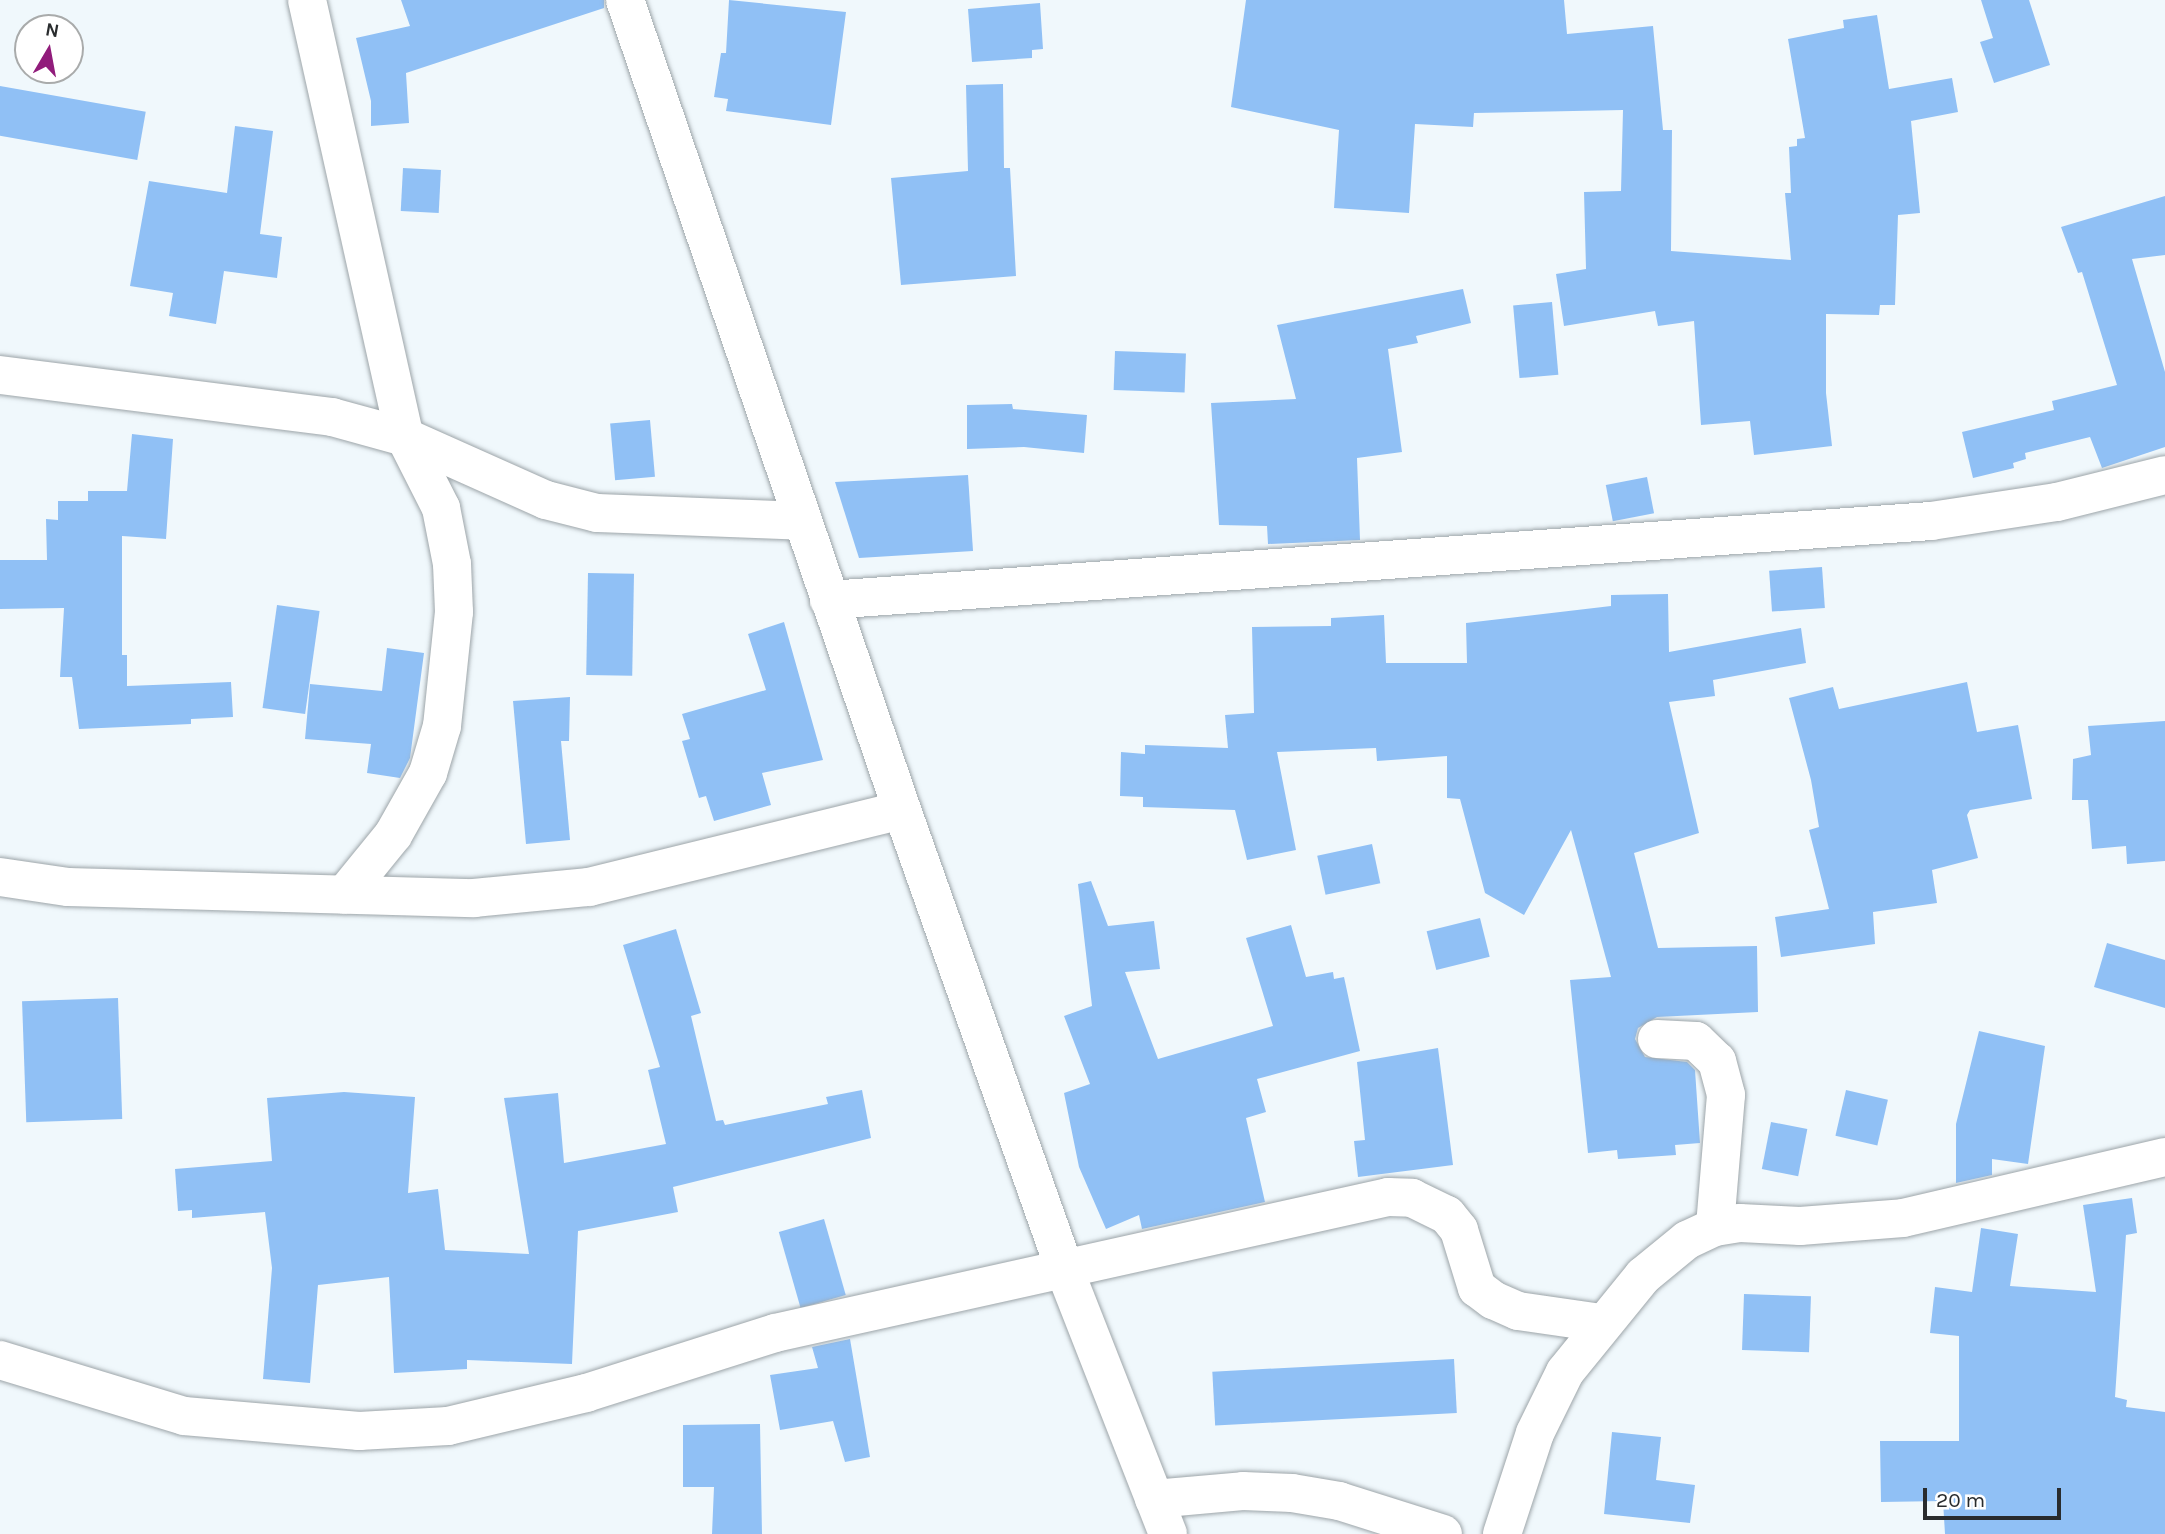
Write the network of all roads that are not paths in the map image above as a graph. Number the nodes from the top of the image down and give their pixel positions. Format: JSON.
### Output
{"nodes":[{"id":1,"x":625,"y":0,"type":"edge"},
{"id":2,"x":305,"y":3,"type":"edge"},
{"id":3,"x":0,"y":375,"type":"edge"},
{"id":4,"x":405,"y":436,"type":"junction"},
{"id":5,"x":2165,"y":475,"type":"edge"},
{"id":6,"x":803,"y":522,"type":"junction"},
{"id":7,"x":829,"y":600,"type":"junction"},
{"id":8,"x":902,"y":810,"type":"junction"},
{"id":9,"x":0,"y":877,"type":"edge"},
{"id":10,"x":344,"y":895,"type":"junction"},
{"id":11,"x":1657,"y":1039,"type":"dead end"},
{"id":12,"x":2165,"y":1157,"type":"edge"},
{"id":13,"x":1715,"y":1227,"type":"junction"},
{"id":14,"x":1065,"y":1271,"type":"junction"},
{"id":15,"x":1601,"y":1323,"type":"junction"},
{"id":16,"x":0,"y":1360,"type":"edge"},
{"id":17,"x":1154,"y":1499,"type":"junction"},
{"id":18,"x":1168,"y":1534,"type":"edge"},
{"id":19,"x":1443,"y":1534,"type":"edge"},
{"id":20,"x":1502,"y":1534,"type":"edge"}],
"edges":[{"from":1,"to":6,"type":"street"},
{"from":2,"to":4,"type":"street"},
{"from":3,"to":4,"type":"street"},
{"from":4,"to":6,"type":"street"},
{"from":4,"to":10,"type":"street"},
{"from":5,"to":7,"type":"street"},
{"from":6,"to":7,"type":"street"},
{"from":7,"to":8,"type":"street"},
{"from":8,"to":10,"type":"street"},
{"from":8,"to":14,"type":"street"},
{"from":9,"to":10,"type":"street"},
{"from":11,"to":13,"type":"street"},
{"from":12,"to":13,"type":"street"},
{"from":13,"to":15,"type":"street"},
{"from":14,"to":15,"type":"street"},
{"from":14,"to":16,"type":"street"},
{"from":14,"to":17,"type":"street"},
{"from":15,"to":20,"type":"street"},
{"from":17,"to":18,"type":"street"},
{"from":17,"to":19,"type":"street"}]}
